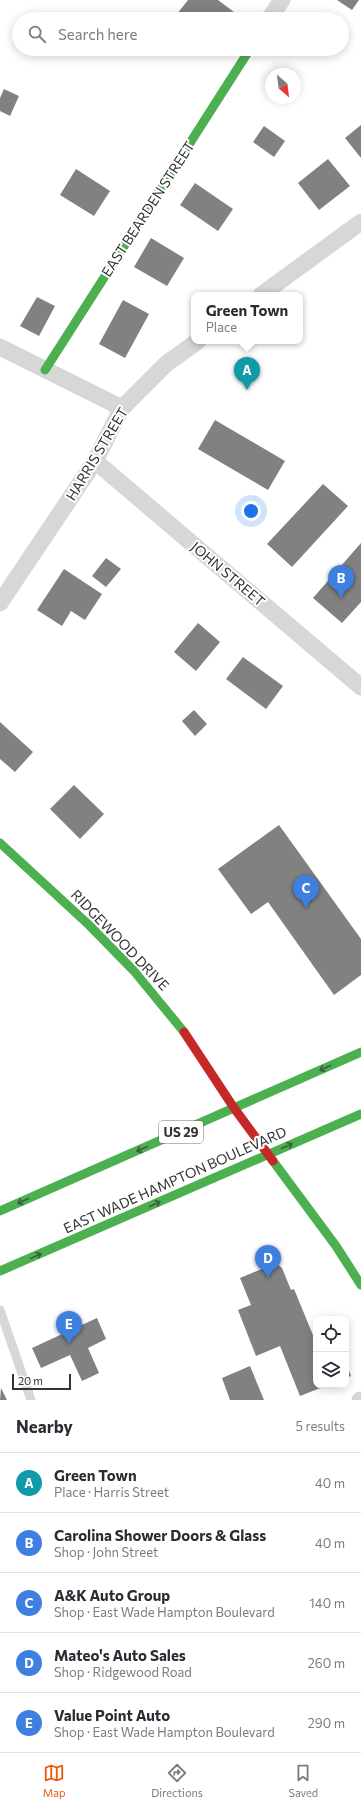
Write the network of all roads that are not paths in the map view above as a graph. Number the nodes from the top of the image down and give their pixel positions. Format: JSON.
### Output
{"nodes":[{"id":1,"x":282,"y":0,"type":"edge"},
{"id":2,"x":274,"y":12,"type":"edge"},
{"id":3,"x":246,"y":56,"type":"edge"},
{"id":4,"x":361,"y":222,"type":"edge"},
{"id":5,"x":265,"y":292,"type":"edge"},
{"id":6,"x":194,"y":344,"type":"edge"},
{"id":7,"x":0,"y":347,"type":"edge"},
{"id":8,"x":45,"y":370,"type":"junction"},
{"id":9,"x":122,"y":408,"type":"junction"},
{"id":10,"x":96,"y":461,"type":"junction"},
{"id":11,"x":0,"y":603,"type":"edge"},
{"id":12,"x":361,"y":687,"type":"edge"},
{"id":13,"x":0,"y":843,"type":"edge"},
{"id":14,"x":361,"y":1052,"type":"edge"},
{"id":15,"x":234,"y":1108,"type":"junction"},
{"id":16,"x":361,"y":1114,"type":"edge"},
{"id":17,"x":268,"y":1154,"type":"junction"},
{"id":18,"x":0,"y":1211,"type":"edge"},
{"id":19,"x":0,"y":1271,"type":"edge"},
{"id":20,"x":361,"y":1285,"type":"edge"},
{"id":21,"x":0,"y":1310,"type":"edge"},
{"id":22,"x":31,"y":1400,"type":"edge"}],
"edges":[{"from":1,"to":2,"type":"street"},
{"from":3,"to":8,"type":"street","name":"EAST BEARDEN STREET"},
{"from":4,"to":5,"type":"street"},
{"from":6,"to":9,"type":"street","name":"HARRIS STREET"},
{"from":7,"to":8,"type":"street"},
{"from":8,"to":9,"type":"street"},
{"from":9,"to":10,"type":"street","name":"HARRIS STREET"},
{"from":10,"to":11,"type":"street","name":"HARRIS STREET"},
{"from":10,"to":12,"type":"street","name":"JOHN STREET"},
{"from":13,"to":15,"type":"street","name":"RIDGEWOOD DRIVE"},
{"from":14,"to":15,"type":"street","number":"US 29","one_way":true},
{"from":15,"to":17,"type":"street","name":"RIDGEWOOD DRIVE"},
{"from":15,"to":18,"type":"street","number":"US 29","one_way":true},
{"from":17,"to":16,"type":"street","name":"EAST WADE HAMPTON BOULEVARD","one_way":true},
{"from":19,"to":17,"type":"street","name":"EAST WADE HAMPTON BOULEVARD","one_way":true},
{"from":17,"to":20,"type":"street","name":"RIDGEWOOD DRIVE"},
{"from":21,"to":22,"type":"lane"}]}
